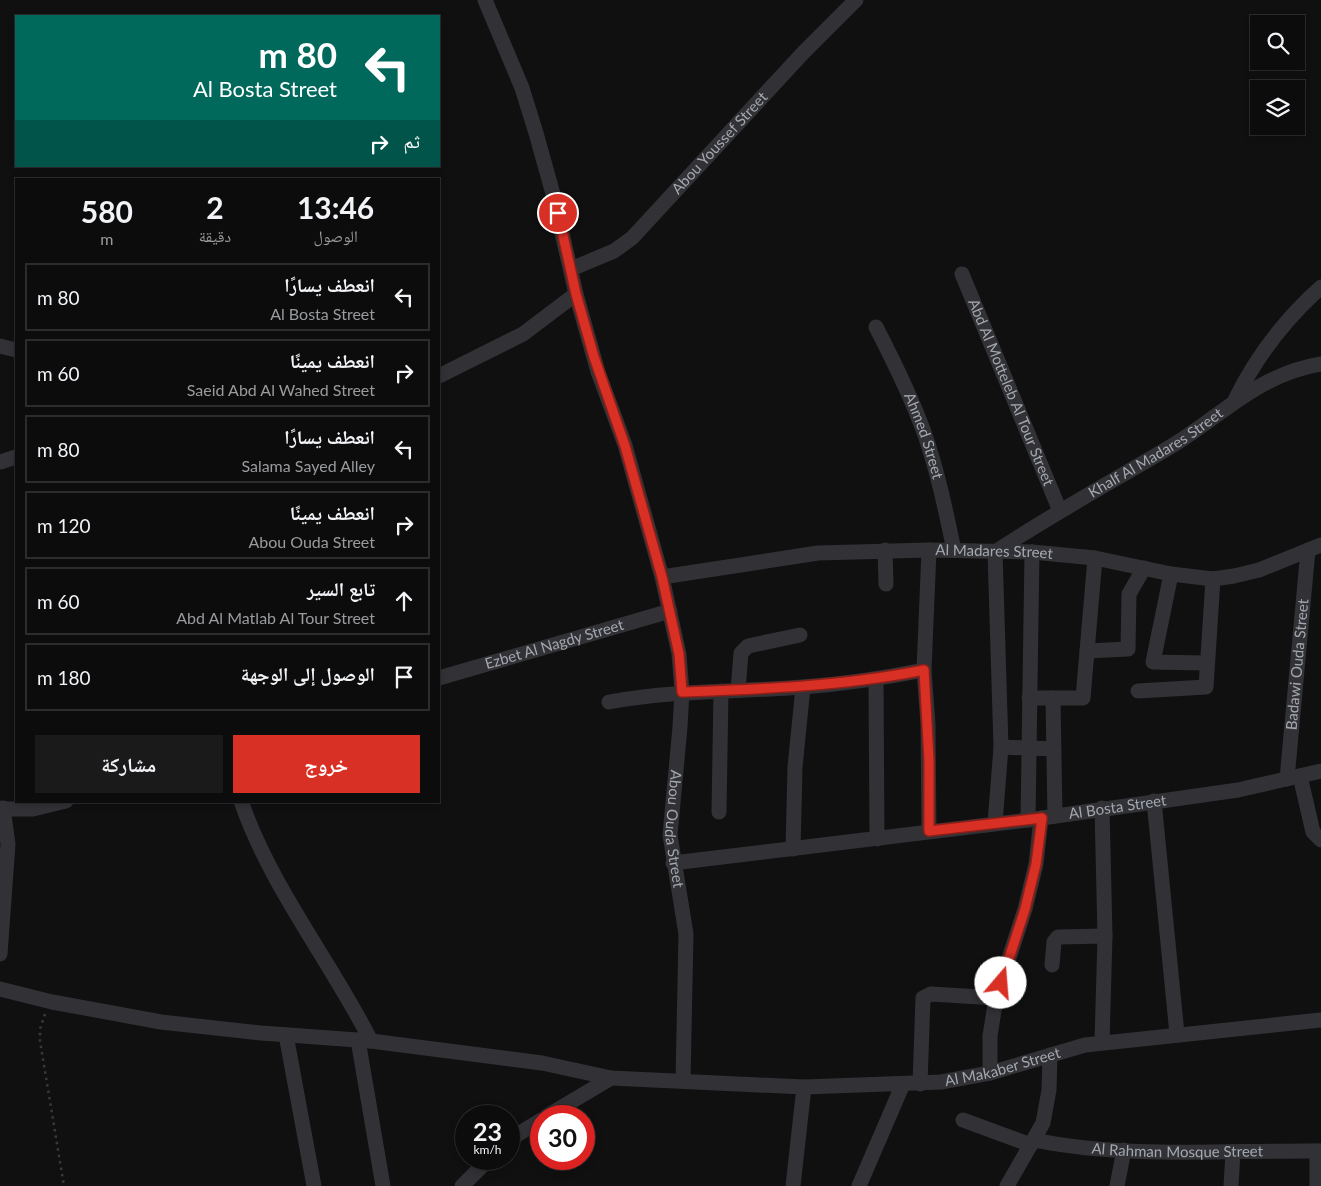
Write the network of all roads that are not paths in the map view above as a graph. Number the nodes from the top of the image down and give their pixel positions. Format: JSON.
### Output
{"nodes":[{"id":1,"x":485,"y":0,"type":"edge"},
{"id":2,"x":856,"y":0,"type":"edge"},
{"id":3,"x":571,"y":269,"type":"junction"},
{"id":4,"x":962,"y":274,"type":"dead end"},
{"id":5,"x":1321,"y":287,"type":"edge"},
{"id":6,"x":576,"y":294,"type":"junction"},
{"id":7,"x":876,"y":326,"type":"dead end"},
{"id":8,"x":0,"y":346,"type":"edge"},
{"id":9,"x":15,"y":350,"type":"edge"},
{"id":10,"x":1321,"y":364,"type":"edge"},
{"id":11,"x":440,"y":376,"type":"edge"},
{"id":12,"x":1235,"y":400,"type":"junction"},
{"id":13,"x":15,"y":457,"type":"edge"},
{"id":14,"x":0,"y":462,"type":"edge"},
{"id":15,"x":1060,"y":510,"type":"junction"},
{"id":16,"x":1314,"y":548,"type":"edge"},
{"id":17,"x":885,"y":550,"type":"junction"},
{"id":18,"x":929,"y":550,"type":"junction"},
{"id":19,"x":954,"y":550,"type":"junction"},
{"id":20,"x":995,"y":552,"type":"junction"},
{"id":21,"x":1032,"y":552,"type":"junction"},
{"id":22,"x":1095,"y":558,"type":"junction"},
{"id":23,"x":1144,"y":568,"type":"junction"},
{"id":24,"x":1171,"y":574,"type":"junction"},
{"id":25,"x":662,"y":577,"type":"junction"},
{"id":26,"x":1213,"y":579,"type":"junction"},
{"id":27,"x":886,"y":584,"type":"dead end"},
{"id":28,"x":670,"y":611,"type":"junction"},
{"id":29,"x":800,"y":635,"type":"dead end"},
{"id":30,"x":1087,"y":650,"type":"junction"},
{"id":31,"x":1206,"y":663,"type":"junction"},
{"id":32,"x":924,"y":670,"type":"junction"},
{"id":33,"x":440,"y":678,"type":"edge"},
{"id":34,"x":876,"y":680,"type":"junction"},
{"id":35,"x":804,"y":687,"type":"junction"},
{"id":36,"x":738,"y":690,"type":"junction"},
{"id":37,"x":721,"y":691,"type":"junction"},
{"id":38,"x":1138,"y":691,"type":"dead end"},
{"id":39,"x":682,"y":692,"type":"junction"},
{"id":40,"x":1029,"y":698,"type":"junction"},
{"id":41,"x":1053,"y":698,"type":"junction"},
{"id":42,"x":609,"y":702,"type":"dead end"},
{"id":43,"x":1001,"y":747,"type":"junction"},
{"id":44,"x":1030,"y":747,"type":"junction"},
{"id":45,"x":1054,"y":749,"type":"junction"},
{"id":46,"x":1321,"y":771,"type":"edge"},
{"id":47,"x":1293,"y":778,"type":"junction"},
{"id":48,"x":1154,"y":801,"type":"junction"},
{"id":49,"x":58,"y":803,"type":"edge"},
{"id":50,"x":242,"y":803,"type":"edge"},
{"id":51,"x":1102,"y":808,"type":"junction"},
{"id":52,"x":1,"y":809,"type":"edge"},
{"id":53,"x":719,"y":812,"type":"dead end"},
{"id":54,"x":1042,"y":818,"type":"junction"},
{"id":55,"x":995,"y":824,"type":"junction"},
{"id":56,"x":929,"y":831,"type":"junction"},
{"id":57,"x":877,"y":839,"type":"junction"},
{"id":58,"x":1321,"y":840,"type":"edge"},
{"id":59,"x":793,"y":849,"type":"junction"},
{"id":60,"x":673,"y":863,"type":"junction"},
{"id":61,"x":1105,"y":936,"type":"junction"},
{"id":62,"x":0,"y":954,"type":"edge"},
{"id":63,"x":1052,"y":965,"type":"dead end"},
{"id":64,"x":0,"y":989,"type":"edge"},
{"id":65,"x":996,"y":998,"type":"junction"},
{"id":66,"x":1321,"y":1020,"type":"edge"},
{"id":67,"x":1177,"y":1034,"type":"junction"},
{"id":68,"x":286,"y":1035,"type":"junction"},
{"id":69,"x":364,"y":1041,"type":"junction"},
{"id":70,"x":1102,"y":1042,"type":"junction"},
{"id":71,"x":1050,"y":1055,"type":"junction"},
{"id":72,"x":990,"y":1073,"type":"junction"},
{"id":73,"x":611,"y":1078,"type":"junction"},
{"id":74,"x":683,"y":1081,"type":"junction"},
{"id":75,"x":903,"y":1084,"type":"junction"},
{"id":76,"x":920,"y":1084,"type":"junction"},
{"id":77,"x":804,"y":1087,"type":"junction"},
{"id":78,"x":566,"y":1105,"type":"edge"},
{"id":79,"x":963,"y":1120,"type":"dead end"},
{"id":80,"x":1032,"y":1143,"type":"junction"},
{"id":81,"x":1124,"y":1150,"type":"junction"},
{"id":82,"x":1319,"y":1151,"type":"edge"},
{"id":83,"x":1232,"y":1152,"type":"junction"},
{"id":84,"x":478,"y":1170,"type":"edge"},
{"id":85,"x":314,"y":1186,"type":"edge"},
{"id":86,"x":383,"y":1186,"type":"edge"},
{"id":87,"x":462,"y":1186,"type":"edge"},
{"id":88,"x":793,"y":1186,"type":"edge"},
{"id":89,"x":859,"y":1186,"type":"edge"},
{"id":90,"x":1007,"y":1186,"type":"edge"},
{"id":91,"x":1117,"y":1186,"type":"edge"},
{"id":92,"x":1230,"y":1186,"type":"edge"},
{"id":93,"x":1318,"y":1186,"type":"edge"}],
"edges":[{"from":1,"to":3,"type":"street","name":"Abou Ouda Street"},
{"from":2,"to":3,"type":"street","name":"Abou Youssef Street"},
{"from":3,"to":6,"type":"street","name":"Abou Ouda Street"},
{"from":4,"to":15,"type":"street","name":"Abd Al Motteleb Al Tour Street"},
{"from":5,"to":12,"type":"street"},
{"from":6,"to":11,"type":"street"},
{"from":6,"to":25,"type":"street","name":"Abou Ouda Street"},
{"from":7,"to":19,"type":"street","name":"Ahmed Street"},
{"from":8,"to":9,"type":"street"},
{"from":10,"to":12,"type":"street","name":"Khalf Al Madares Street"},
{"from":12,"to":15,"type":"street","name":"Khalf Al Madares Street"},
{"from":13,"to":14,"type":"street"},
{"from":15,"to":20,"type":"street","name":"Khalf Al Madares Street"},
{"from":16,"to":26,"type":"street","name":"Al Madares Street"},
{"from":16,"to":47,"type":"street","name":"Badawi Ouda Street"},
{"from":17,"to":18,"type":"street","name":"Al Madares Street"},
{"from":17,"to":25,"type":"street","name":"Al Madares Street"},
{"from":17,"to":27,"type":"street"},
{"from":18,"to":19,"type":"street","name":"Al Madares Street"},
{"from":18,"to":32,"type":"street"},
{"from":19,"to":20,"type":"street","name":"Al Madares Street"},
{"from":20,"to":21,"type":"street","name":"Al Madares Street"},
{"from":20,"to":43,"type":"street"},
{"from":21,"to":22,"type":"street","name":"Al Madares Street"},
{"from":21,"to":40,"type":"street"},
{"from":22,"to":23,"type":"street","name":"Al Madares Street"},
{"from":22,"to":30,"type":"street"},
{"from":23,"to":24,"type":"street","name":"Al Madares Street"},
{"from":23,"to":30,"type":"street"},
{"from":24,"to":26,"type":"street","name":"Al Madares Street"},
{"from":24,"to":31,"type":"street"},
{"from":25,"to":28,"type":"street","name":"Abou Ouda Street"},
{"from":26,"to":31,"type":"street"},
{"from":28,"to":33,"type":"street","name":"Ezbet Al Nagdy Street"},
{"from":28,"to":39,"type":"street","name":"Abou Ouda Street"},
{"from":29,"to":36,"type":"street"},
{"from":30,"to":41,"type":"street"},
{"from":31,"to":38,"type":"street"},
{"from":32,"to":34,"type":"street"},
{"from":32,"to":56,"type":"street"},
{"from":34,"to":35,"type":"street"},
{"from":34,"to":57,"type":"street"},
{"from":35,"to":36,"type":"street"},
{"from":35,"to":59,"type":"street"},
{"from":36,"to":37,"type":"street"},
{"from":37,"to":39,"type":"street"},
{"from":37,"to":53,"type":"street"},
{"from":39,"to":42,"type":"street"},
{"from":39,"to":60,"type":"street","name":"Abou Ouda Street"},
{"from":40,"to":41,"type":"street"},
{"from":40,"to":44,"type":"street"},
{"from":41,"to":45,"type":"street"},
{"from":43,"to":44,"type":"street"},
{"from":43,"to":55,"type":"street"},
{"from":44,"to":45,"type":"street"},
{"from":44,"to":54,"type":"street"},
{"from":45,"to":54,"type":"street"},
{"from":46,"to":47,"type":"street","name":"Al Bosta Street"},
{"from":47,"to":48,"type":"street","name":"Al Bosta Street"},
{"from":47,"to":58,"type":"street","name":"Badawi Ouda Street"},
{"from":48,"to":51,"type":"street","name":"Al Bosta Street"},
{"from":48,"to":67,"type":"street"},
{"from":49,"to":52,"type":"street"},
{"from":50,"to":69,"type":"street"},
{"from":51,"to":54,"type":"street","name":"Al Bosta Street"},
{"from":51,"to":61,"type":"street"},
{"from":52,"to":62,"type":"street"},
{"from":54,"to":55,"type":"street","name":"Al Bosta Street"},
{"from":54,"to":65,"type":"street"},
{"from":55,"to":56,"type":"street","name":"Al Bosta Street"},
{"from":56,"to":57,"type":"street","name":"Al Bosta Street"},
{"from":57,"to":59,"type":"street","name":"Al Bosta Street"},
{"from":59,"to":60,"type":"street","name":"Al Bosta Street"},
{"from":60,"to":74,"type":"street","name":"Abou Ouda Street"},
{"from":61,"to":63,"type":"street"},
{"from":61,"to":70,"type":"street"},
{"from":64,"to":68,"type":"street","name":"Al Makaber Street"},
{"from":65,"to":72,"type":"street"},
{"from":65,"to":76,"type":"street"},
{"from":66,"to":67,"type":"street","name":"Al Makaber Street"},
{"from":67,"to":70,"type":"street","name":"Al Makaber Street"},
{"from":68,"to":69,"type":"street","name":"Al Makaber Street"},
{"from":68,"to":85,"type":"street"},
{"from":69,"to":73,"type":"street","name":"Al Makaber Street"},
{"from":69,"to":86,"type":"street"},
{"from":70,"to":71,"type":"street","name":"Al Makaber Street"},
{"from":71,"to":72,"type":"street","name":"Al Makaber Street"},
{"from":71,"to":80,"type":"street"},
{"from":72,"to":76,"type":"street","name":"Al Makaber Street"},
{"from":73,"to":74,"type":"street","name":"Al Makaber Street"},
{"from":73,"to":78,"type":"street"},
{"from":74,"to":77,"type":"street","name":"Al Makaber Street"},
{"from":75,"to":76,"type":"street","name":"Al Makaber Street"},
{"from":75,"to":77,"type":"street","name":"Al Makaber Street"},
{"from":75,"to":89,"type":"street"},
{"from":77,"to":88,"type":"street"},
{"from":79,"to":80,"type":"street","name":"Al Rahman Mosque Street"},
{"from":80,"to":81,"type":"street","name":"Al Rahman Mosque Street"},
{"from":80,"to":90,"type":"street"},
{"from":81,"to":83,"type":"street","name":"Al Rahman Mosque Street"},
{"from":81,"to":91,"type":"street"},
{"from":82,"to":83,"type":"street","name":"Al Rahman Mosque Street"},
{"from":82,"to":93,"type":"street"},
{"from":83,"to":92,"type":"street"},
{"from":84,"to":87,"type":"street"}]}
